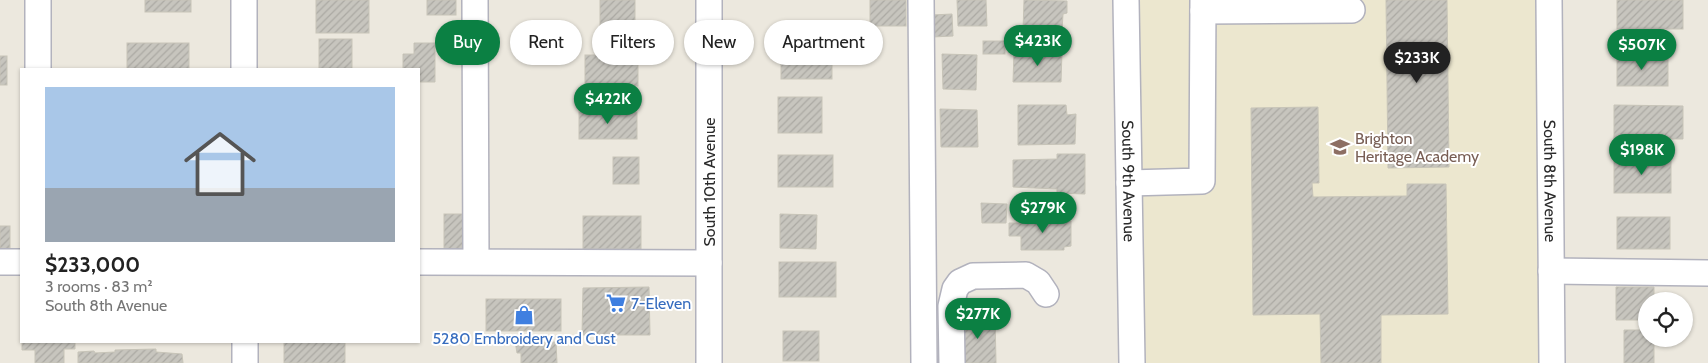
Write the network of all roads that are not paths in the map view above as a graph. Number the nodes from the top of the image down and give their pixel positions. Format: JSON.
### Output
{"nodes":[{"id":1,"x":38,"y":0,"type":"edge"},
{"id":2,"x":244,"y":0,"type":"edge"},
{"id":3,"x":475,"y":0,"type":"edge"},
{"id":4,"x":709,"y":0,"type":"edge"},
{"id":5,"x":921,"y":0,"type":"edge"},
{"id":6,"x":1126,"y":0,"type":"edge"},
{"id":7,"x":1549,"y":0,"type":"edge"},
{"id":8,"x":1203,"y":6,"type":"edge"},
{"id":9,"x":1352,"y":10,"type":"dead end"},
{"id":10,"x":38,"y":68,"type":"edge"},
{"id":11,"x":244,"y":68,"type":"edge"},
{"id":12,"x":1129,"y":183,"type":"junction"},
{"id":13,"x":476,"y":261,"type":"junction"},
{"id":14,"x":0,"y":262,"type":"edge"},
{"id":15,"x":20,"y":262,"type":"edge"},
{"id":16,"x":420,"y":262,"type":"edge"},
{"id":17,"x":709,"y":263,"type":"junction"},
{"id":18,"x":1550,"y":271,"type":"junction"},
{"id":19,"x":1708,"y":273,"type":"edge"},
{"id":20,"x":1046,"y":294,"type":"dead end"},
{"id":21,"x":245,"y":343,"type":"edge"},
{"id":22,"x":245,"y":363,"type":"edge"},
{"id":23,"x":709,"y":363,"type":"edge"},
{"id":24,"x":924,"y":363,"type":"edge"},
{"id":25,"x":952,"y":363,"type":"edge"},
{"id":26,"x":1132,"y":363,"type":"edge"},
{"id":27,"x":1552,"y":363,"type":"edge"}],
"edges":[{"from":1,"to":10,"type":"street"},
{"from":2,"to":11,"type":"street"},
{"from":3,"to":13,"type":"street"},
{"from":4,"to":17,"type":"street","name":"South 10th Avenue"},
{"from":5,"to":24,"type":"street"},
{"from":6,"to":12,"type":"street","name":"South 9th Avenue"},
{"from":7,"to":18,"type":"street","name":"South 8th Avenue"},
{"from":8,"to":9,"type":"street"},
{"from":8,"to":12,"type":"street"},
{"from":12,"to":26,"type":"street","name":"South 9th Avenue"},
{"from":13,"to":16,"type":"street"},
{"from":13,"to":17,"type":"street"},
{"from":14,"to":15,"type":"street"},
{"from":17,"to":23,"type":"street","name":"South 10th Avenue"},
{"from":18,"to":19,"type":"street"},
{"from":18,"to":27,"type":"street","name":"South 8th Avenue"},
{"from":20,"to":25,"type":"street"},
{"from":21,"to":22,"type":"street"}]}
